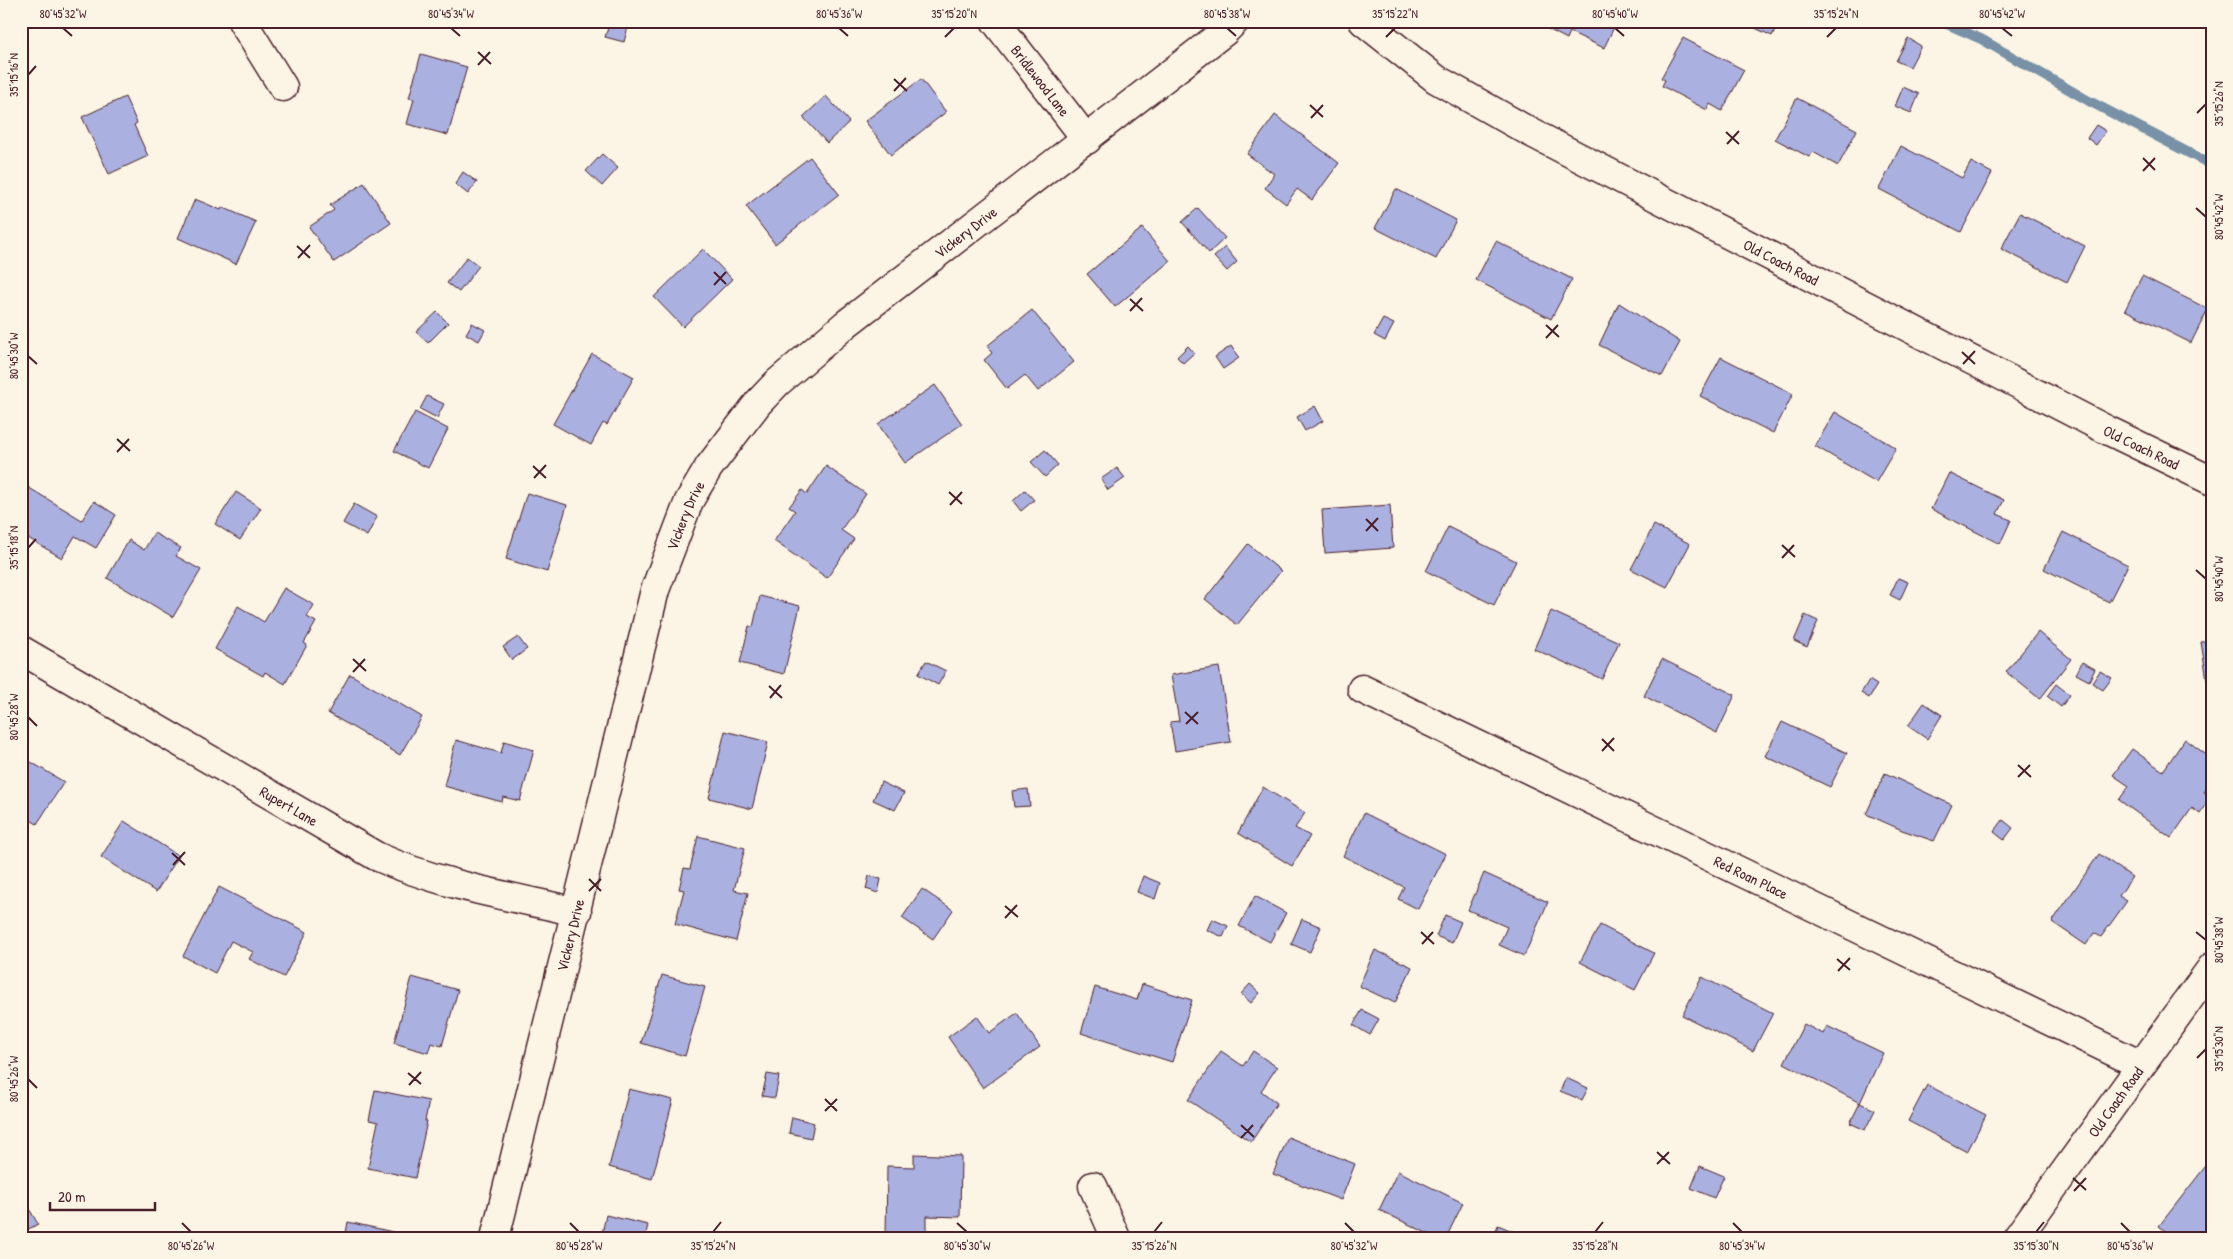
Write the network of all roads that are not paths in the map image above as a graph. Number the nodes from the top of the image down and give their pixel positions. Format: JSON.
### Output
{"nodes":[{"id":1,"x":242,"y":21,"type":"edge"},
{"id":2,"x":995,"y":21,"type":"edge"},
{"id":3,"x":1235,"y":21,"type":"edge"},
{"id":4,"x":1363,"y":21,"type":"edge"},
{"id":5,"x":283,"y":87,"type":"dead end"},
{"id":6,"x":1087,"y":140,"type":"junction"},
{"id":7,"x":2212,"y":481,"type":"edge"},
{"id":8,"x":21,"y":650,"type":"edge"},
{"id":9,"x":1362,"y":689,"type":"dead end"},
{"id":10,"x":577,"y":912,"type":"junction"},
{"id":11,"x":2212,"y":967,"type":"edge"},
{"id":12,"x":2141,"y":1065,"type":"junction"},
{"id":13,"x":1093,"y":1186,"type":"dead end"},
{"id":14,"x":496,"y":1238,"type":"edge"},
{"id":15,"x":1116,"y":1238,"type":"edge"},
{"id":16,"x":2017,"y":1238,"type":"edge"}],
"edges":[{"from":1,"to":5,"type":"street"},
{"from":2,"to":6,"type":"street","name":"Bridlewood Lane"},
{"from":3,"to":6,"type":"street","name":"Vickery Drive"},
{"from":4,"to":7,"type":"street","name":"Old Coach Road"},
{"from":6,"to":10,"type":"street","name":"Vickery Drive"},
{"from":8,"to":10,"type":"street","name":"Rupert Lane"},
{"from":9,"to":12,"type":"street","name":"Red Roan Place"},
{"from":10,"to":14,"type":"street","name":"Vickery Drive"},
{"from":11,"to":12,"type":"street","name":"Old Coach Road"},
{"from":12,"to":16,"type":"street","name":"Old Coach Road"},
{"from":13,"to":15,"type":"street"}]}
